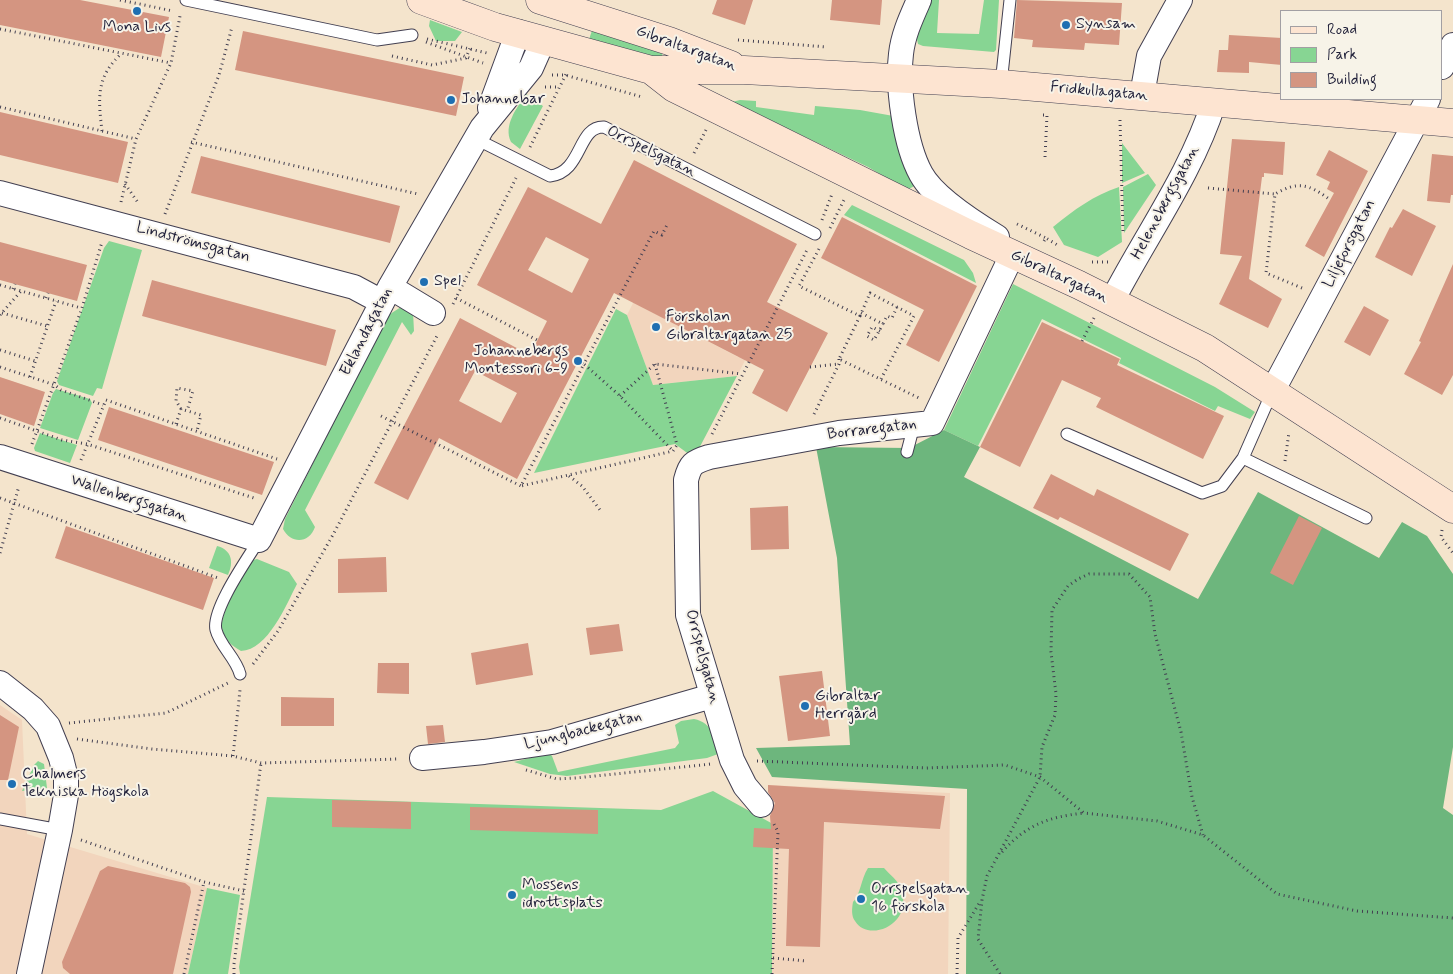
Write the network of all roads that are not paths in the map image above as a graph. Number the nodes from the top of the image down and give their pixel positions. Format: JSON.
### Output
{"nodes":[{"id":1,"x":186,"y":0,"type":"edge"},
{"id":2,"x":421,"y":0,"type":"edge"},
{"id":3,"x":919,"y":0,"type":"edge"},
{"id":4,"x":1010,"y":0,"type":"edge"},
{"id":5,"x":1180,"y":0,"type":"edge"},
{"id":6,"x":547,"y":1,"type":"edge"},
{"id":7,"x":412,"y":36,"type":"dead end"},
{"id":8,"x":531,"y":36,"type":"junction"},
{"id":9,"x":1453,"y":45,"type":"edge"},
{"id":10,"x":1443,"y":65,"type":"edge"},
{"id":11,"x":652,"y":70,"type":"junction"},
{"id":12,"x":744,"y":70,"type":"junction"},
{"id":13,"x":900,"y":78,"type":"junction"},
{"id":14,"x":1001,"y":84,"type":"junction"},
{"id":15,"x":1142,"y":95,"type":"junction"},
{"id":16,"x":1214,"y":102,"type":"junction"},
{"id":17,"x":1422,"y":109,"type":"edge"},
{"id":18,"x":1453,"y":123,"type":"edge"},
{"id":19,"x":479,"y":134,"type":"junction"},
{"id":20,"x":0,"y":193,"type":"edge"},
{"id":21,"x":821,"y":236,"type":"road end"},
{"id":22,"x":1017,"y":257,"type":"junction"},
{"id":23,"x":386,"y":295,"type":"junction"},
{"id":24,"x":1103,"y":309,"type":"junction"},
{"id":25,"x":441,"y":318,"type":"road end"},
{"id":26,"x":1273,"y":390,"type":"junction"},
{"id":27,"x":914,"y":425,"type":"junction"},
{"id":28,"x":1067,"y":434,"type":"dead end"},
{"id":29,"x":907,"y":452,"type":"dead end"},
{"id":30,"x":681,"y":456,"type":"joint"},
{"id":31,"x":0,"y":457,"type":"edge"},
{"id":32,"x":1243,"y":458,"type":"junction"},
{"id":33,"x":1366,"y":518,"type":"dead end"},
{"id":34,"x":1448,"y":519,"type":"edge"},
{"id":35,"x":259,"y":540,"type":"junction"},
{"id":36,"x":240,"y":674,"type":"road end"},
{"id":37,"x":0,"y":683,"type":"edge"},
{"id":38,"x":712,"y":696,"type":"junction"},
{"id":39,"x":422,"y":758,"type":"road end"},
{"id":40,"x":761,"y":805,"type":"road end"},
{"id":41,"x":0,"y":820,"type":"edge"},
{"id":42,"x":59,"y":832,"type":"junction"},
{"id":43,"x":29,"y":974,"type":"edge"}],
"edges":[{"from":1,"to":7,"type":"lane"},
{"from":2,"to":8,"type":"street","name":"Gibraltargatan"},
{"from":3,"to":13,"type":"street"},
{"from":4,"to":14,"type":"lane"},
{"from":5,"to":15,"type":"street"},
{"from":6,"to":8,"type":"street","name":"Eklandagatan"},
{"from":6,"to":12,"type":"street","name":"Gibraltargatan"},
{"from":8,"to":11,"type":"street","name":"Gibraltargatan"},
{"from":8,"to":19,"type":"street","name":"Eklandagatan"},
{"from":9,"to":10,"type":"street"},
{"from":11,"to":12,"type":"street","name":"Gibraltargatan"},
{"from":11,"to":22,"type":"street","name":"Gibraltargatan"},
{"from":12,"to":13,"type":"street","name":"Fridkullagatan"},
{"from":13,"to":14,"type":"street","name":"Fridkullagatan"},
{"from":13,"to":22,"type":"street"},
{"from":14,"to":15,"type":"street","name":"Fridkullagatan"},
{"from":15,"to":16,"type":"street","name":"Fridkullagatan"},
{"from":16,"to":17,"type":"street","name":"Fridkullagatan"},
{"from":16,"to":24,"type":"street","name":"Helenebergsgatan"},
{"from":17,"to":18,"type":"street","name":"Fridkullagatan"},
{"from":17,"to":26,"type":"street","name":"Liljeforsgatan"},
{"from":19,"to":21,"type":"lane","name":"Orrspelsgatan"},
{"from":19,"to":23,"type":"street","name":"Eklandagatan"},
{"from":20,"to":23,"type":"street","name":"Lindströmsgatan"},
{"from":22,"to":24,"type":"street","name":"Gibraltargatan"},
{"from":22,"to":27,"type":"street","name":"Borraregatan"},
{"from":23,"to":25,"type":"street","name":"Lindströmsgatan"},
{"from":23,"to":35,"type":"street","name":"Eklandagatan"},
{"from":24,"to":26,"type":"street","name":"Gibraltargatan"},
{"from":26,"to":32,"type":"lane"},
{"from":26,"to":34,"type":"street","name":"Gibraltargatan"},
{"from":27,"to":29,"type":"lane"},
{"from":27,"to":30,"type":"street","name":"Borraregatan"},
{"from":28,"to":32,"type":"lane"},
{"from":30,"to":38,"type":"street","name":"Orrspelsgatan"},
{"from":31,"to":35,"type":"street","name":"Wallenbergsgatan"},
{"from":32,"to":33,"type":"lane"},
{"from":35,"to":36,"type":"lane"},
{"from":37,"to":42,"type":"street"},
{"from":38,"to":39,"type":"street","name":"Ljungbackegatan"},
{"from":38,"to":40,"type":"street","name":"Orrspelsgatan"},
{"from":41,"to":42,"type":"lane"},
{"from":42,"to":43,"type":"street"}]}
